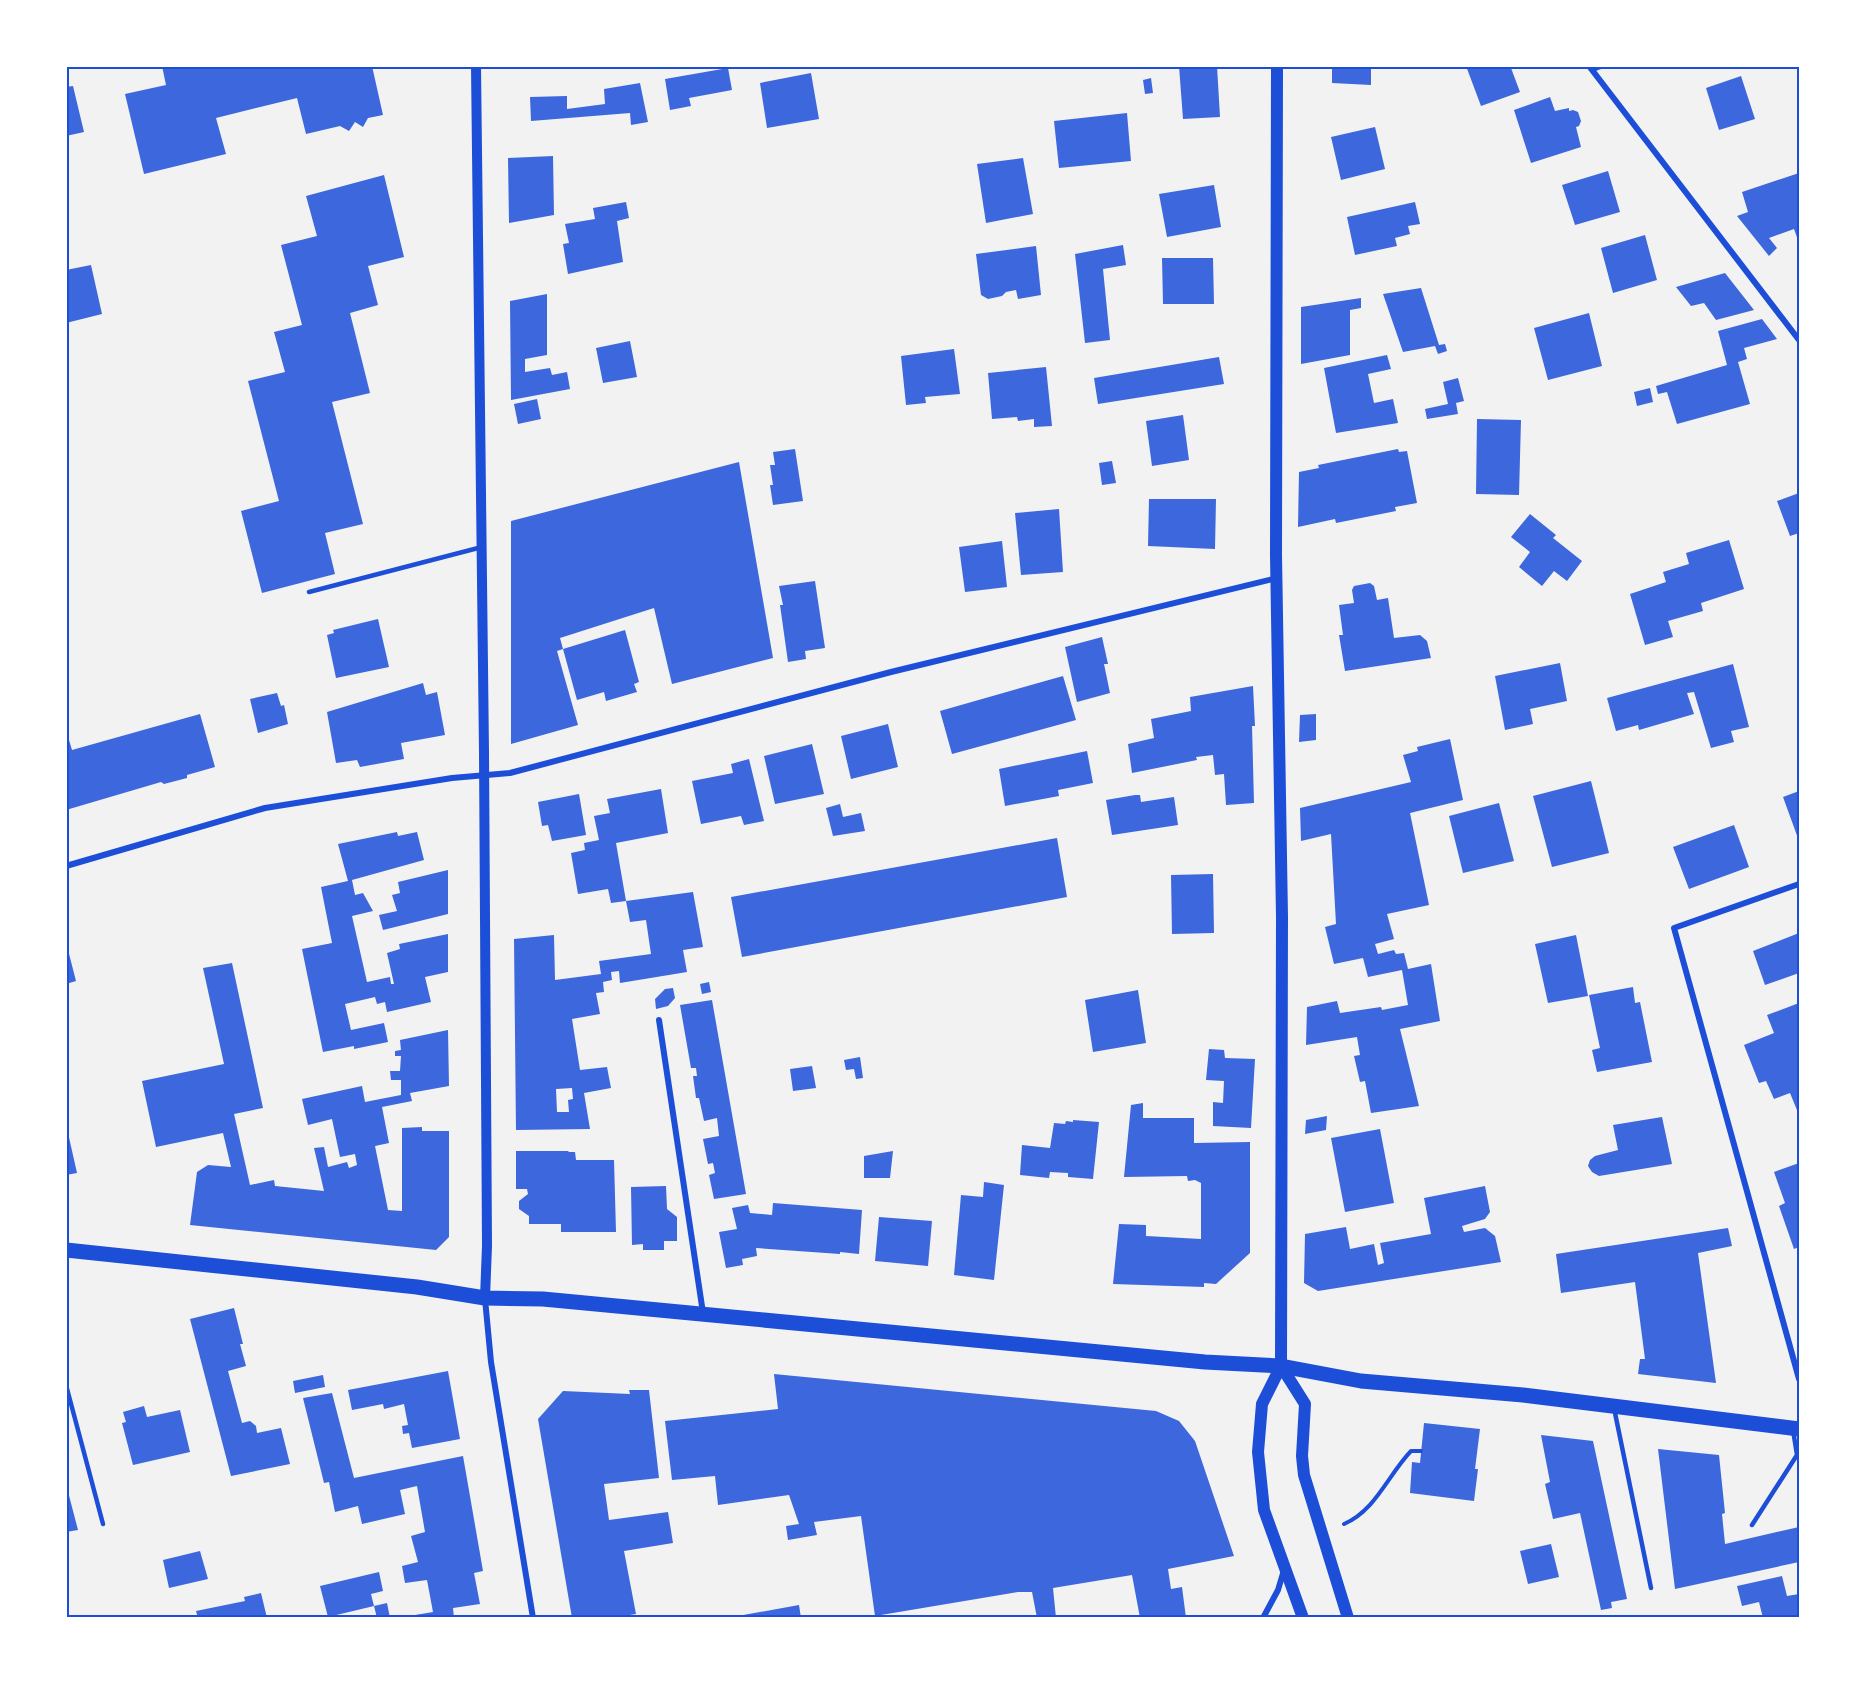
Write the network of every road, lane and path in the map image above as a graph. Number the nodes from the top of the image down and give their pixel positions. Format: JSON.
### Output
{"nodes":[{"id":1,"x":476,"y":66,"type":"edge"},
{"id":2,"x":1277,"y":66,"type":"edge"},
{"id":3,"x":1603,"y":66,"type":"edge"},
{"id":4,"x":1590,"y":68,"type":"edge"},
{"id":5,"x":1799,"y":340,"type":"edge"},
{"id":6,"x":482,"y":547,"type":"junction"},
{"id":7,"x":1278,"y":578,"type":"junction"},
{"id":8,"x":309,"y":592,"type":"dead end"},
{"id":9,"x":483,"y":774,"type":"junction"},
{"id":10,"x":66,"y":866,"type":"edge"},
{"id":11,"x":1799,"y":884,"type":"edge"},
{"id":12,"x":659,"y":1020,"type":"dead end"},
{"id":13,"x":66,"y":1250,"type":"edge"},
{"id":14,"x":485,"y":1298,"type":"junction"},
{"id":15,"x":703,"y":1314,"type":"junction"},
{"id":16,"x":1281,"y":1366,"type":"junction"},
{"id":17,"x":1799,"y":1379,"type":"edge"},
{"id":18,"x":66,"y":1385,"type":"edge"},
{"id":19,"x":1614,"y":1406,"type":"junction"},
{"id":20,"x":1796,"y":1428,"type":"edge"},
{"id":21,"x":1421,"y":1451,"type":"dead end"},
{"id":22,"x":103,"y":1524,"type":"dead end"},
{"id":23,"x":1752,"y":1525,"type":"dead end"},
{"id":24,"x":1322,"y":1533,"type":"junction"},
{"id":25,"x":1285,"y":1570,"type":"junction"},
{"id":26,"x":1651,"y":1588,"type":"dead end"},
{"id":27,"x":533,"y":1618,"type":"edge"},
{"id":28,"x":1263,"y":1618,"type":"edge"},
{"id":29,"x":1303,"y":1618,"type":"edge"},
{"id":30,"x":1348,"y":1618,"type":"edge"}],
"edges":[{"from":1,"to":6,"type":"street"},
{"from":2,"to":7,"type":"main road"},
{"from":3,"to":4,"type":"lane"},
{"from":4,"to":5,"type":"street"},
{"from":6,"to":8,"type":"lane"},
{"from":6,"to":9,"type":"street"},
{"from":7,"to":9,"type":"street"},
{"from":7,"to":16,"type":"main road"},
{"from":9,"to":10,"type":"street"},
{"from":9,"to":14,"type":"street"},
{"from":11,"to":17,"type":"street"},
{"from":12,"to":15,"type":"street"},
{"from":13,"to":14,"type":"main road"},
{"from":14,"to":15,"type":"main road"},
{"from":14,"to":27,"type":"street"},
{"from":15,"to":16,"type":"main road"},
{"from":16,"to":19,"type":"main road"},
{"from":16,"to":24,"type":"main road"},
{"from":16,"to":25,"type":"main road"},
{"from":18,"to":22,"type":"lane"},
{"from":19,"to":20,"type":"main road"},
{"from":19,"to":26,"type":"lane"},
{"from":20,"to":23,"type":"lane"},
{"from":21,"to":24,"type":"path"},
{"from":24,"to":30,"type":"main road"},
{"from":25,"to":28,"type":"street"},
{"from":25,"to":29,"type":"main road"}]}
